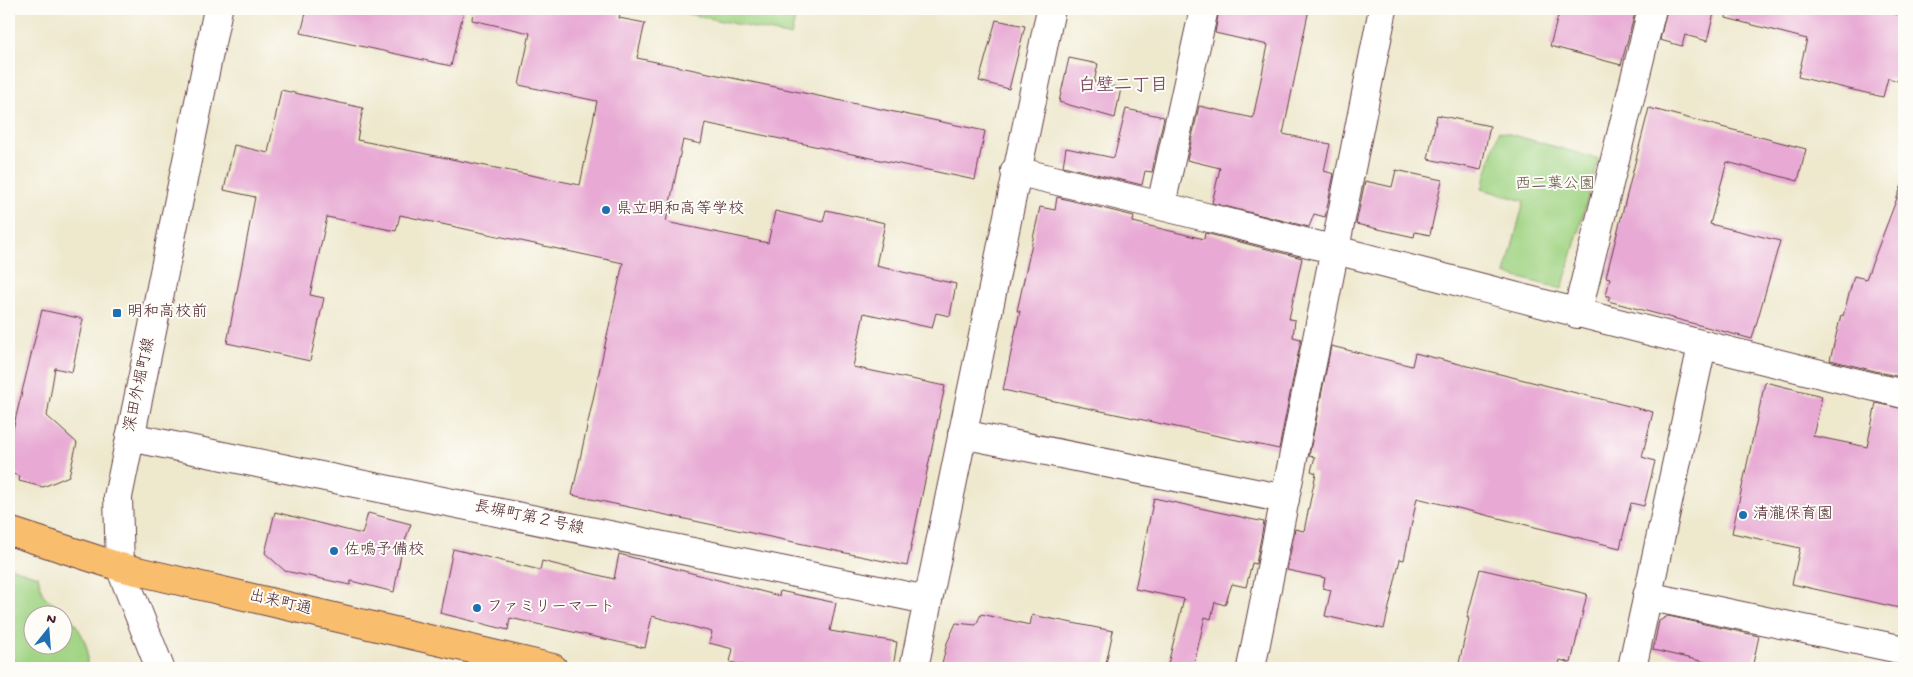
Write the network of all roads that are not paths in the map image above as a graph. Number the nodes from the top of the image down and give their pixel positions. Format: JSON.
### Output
{"nodes":[{"id":1,"x":218,"y":9,"type":"edge"},
{"id":2,"x":1051,"y":9,"type":"edge"},
{"id":3,"x":1204,"y":9,"type":"edge"},
{"id":4,"x":1383,"y":9,"type":"edge"},
{"id":5,"x":1652,"y":9,"type":"edge"},
{"id":6,"x":1015,"y":171,"type":"junction"},
{"id":7,"x":1161,"y":205,"type":"junction"},
{"id":8,"x":1334,"y":250,"type":"junction"},
{"id":9,"x":1577,"y":314,"type":"junction"},
{"id":10,"x":1702,"y":346,"type":"junction"},
{"id":11,"x":1904,"y":394,"type":"edge"},
{"id":12,"x":962,"y":434,"type":"junction"},
{"id":13,"x":130,"y":437,"type":"junction"},
{"id":14,"x":1285,"y":499,"type":"junction"},
{"id":15,"x":9,"y":531,"type":"edge"},
{"id":16,"x":120,"y":567,"type":"junction"},
{"id":17,"x":1647,"y":596,"type":"junction"},
{"id":18,"x":927,"y":600,"type":"junction"},
{"id":19,"x":1904,"y":650,"type":"edge"},
{"id":20,"x":160,"y":668,"type":"edge"},
{"id":21,"x":552,"y":668,"type":"edge"},
{"id":22,"x":914,"y":668,"type":"edge"},
{"id":23,"x":1251,"y":668,"type":"edge"},
{"id":24,"x":1632,"y":668,"type":"edge"}],
"edges":[{"from":1,"to":13,"type":"street","name":"深田外堀町線"},
{"from":2,"to":6,"type":"street"},
{"from":3,"to":7,"type":"street"},
{"from":4,"to":8,"type":"street"},
{"from":5,"to":9,"type":"street"},
{"from":6,"to":7,"type":"street"},
{"from":6,"to":12,"type":"street"},
{"from":7,"to":8,"type":"street"},
{"from":8,"to":9,"type":"street"},
{"from":8,"to":14,"type":"street"},
{"from":9,"to":10,"type":"street"},
{"from":10,"to":11,"type":"street"},
{"from":10,"to":17,"type":"street"},
{"from":12,"to":14,"type":"street"},
{"from":12,"to":18,"type":"street"},
{"from":13,"to":16,"type":"street","name":"深田外堀町線"},
{"from":13,"to":18,"type":"street","name":"長塀町第２号線"},
{"from":14,"to":23,"type":"street"},
{"from":15,"to":16,"type":"main road","name":"出来町通"},
{"from":16,"to":20,"type":"street","name":"深田外堀町線"},
{"from":16,"to":21,"type":"main road","name":"出来町通"},
{"from":17,"to":19,"type":"street"},
{"from":17,"to":24,"type":"street"},
{"from":18,"to":22,"type":"street"}]}
